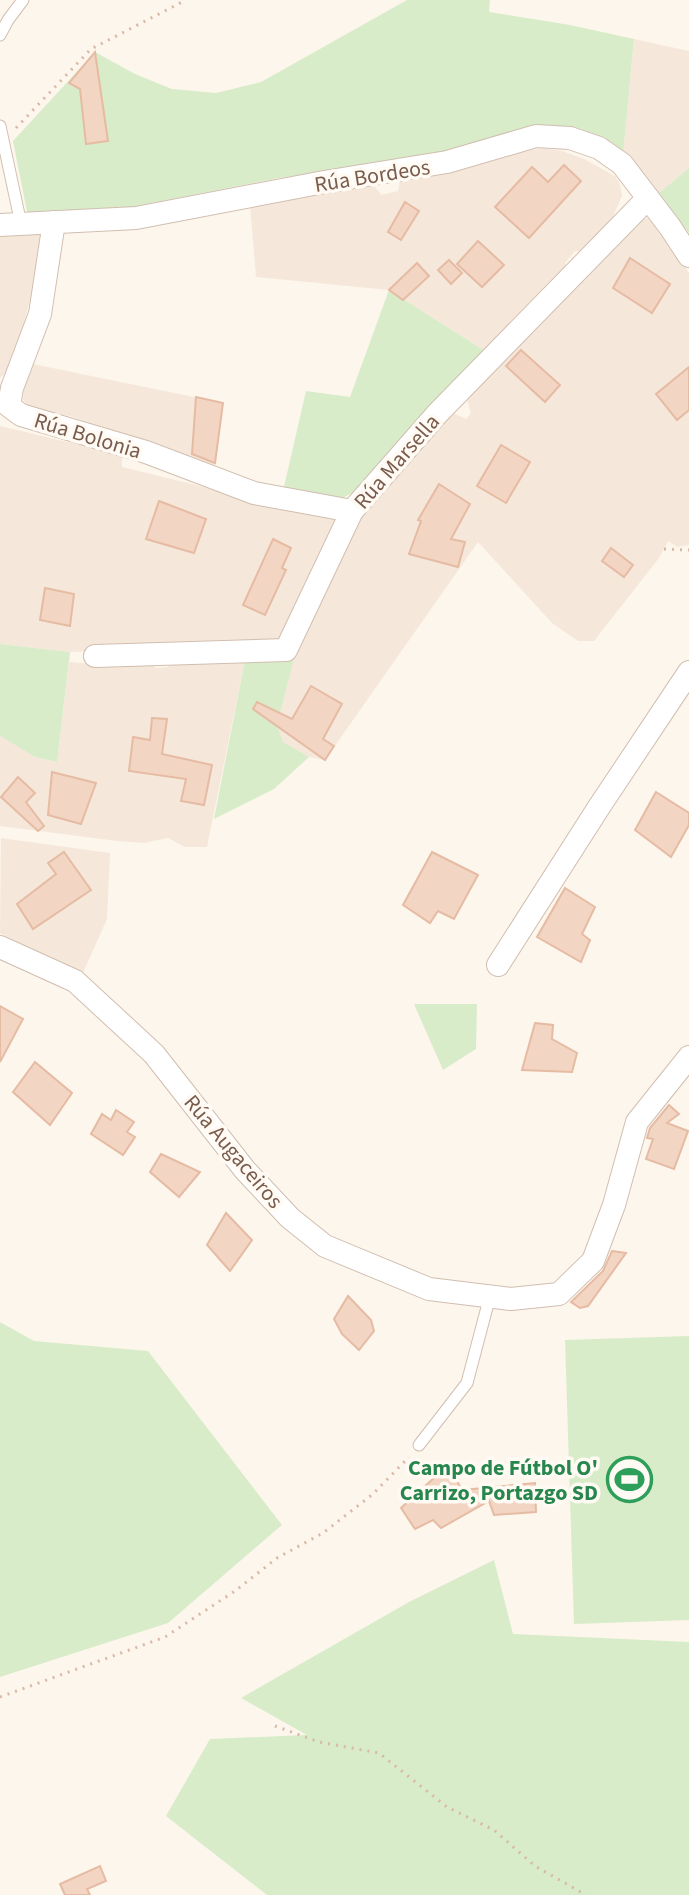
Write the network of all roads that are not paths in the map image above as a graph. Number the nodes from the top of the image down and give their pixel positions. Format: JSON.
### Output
{"nodes":[{"id":1,"x":23,"y":0,"type":"edge"},
{"id":2,"x":0,"y":35,"type":"edge"},
{"id":3,"x":0,"y":126,"type":"edge"},
{"id":4,"x":648,"y":198,"type":"junction"},
{"id":5,"x":54,"y":222,"type":"junction"},
{"id":6,"x":10,"y":225,"type":"edge"},
{"id":7,"x":689,"y":256,"type":"edge"},
{"id":8,"x":352,"y":511,"type":"junction"},
{"id":9,"x":95,"y":656,"type":"dead end"},
{"id":10,"x":689,"y":672,"type":"edge"},
{"id":11,"x":0,"y":947,"type":"edge"},
{"id":12,"x":498,"y":965,"type":"dead end"},
{"id":13,"x":689,"y":1057,"type":"edge"},
{"id":14,"x":490,"y":1296,"type":"junction"},
{"id":15,"x":419,"y":1445,"type":"road end"}],
"edges":[{"from":1,"to":2,"type":"lane"},
{"from":3,"to":6,"type":"lane"},
{"from":4,"to":5,"type":"street","name":"Rúa Bordeos"},
{"from":4,"to":7,"type":"street","name":"Rúa Bordeos"},
{"from":4,"to":8,"type":"street","name":"Rúa Marsella"},
{"from":5,"to":6,"type":"street","name":"Rúa Bordeos"},
{"from":5,"to":8,"type":"street","name":"Rúa Bolonia"},
{"from":8,"to":9,"type":"street","name":"Rúa Marsella"},
{"from":10,"to":12,"type":"street"},
{"from":11,"to":14,"type":"street","name":"Rúa Augaceiros"},
{"from":13,"to":14,"type":"street","name":"Rúa Augaceiros"},
{"from":14,"to":15,"type":"lane"}]}
